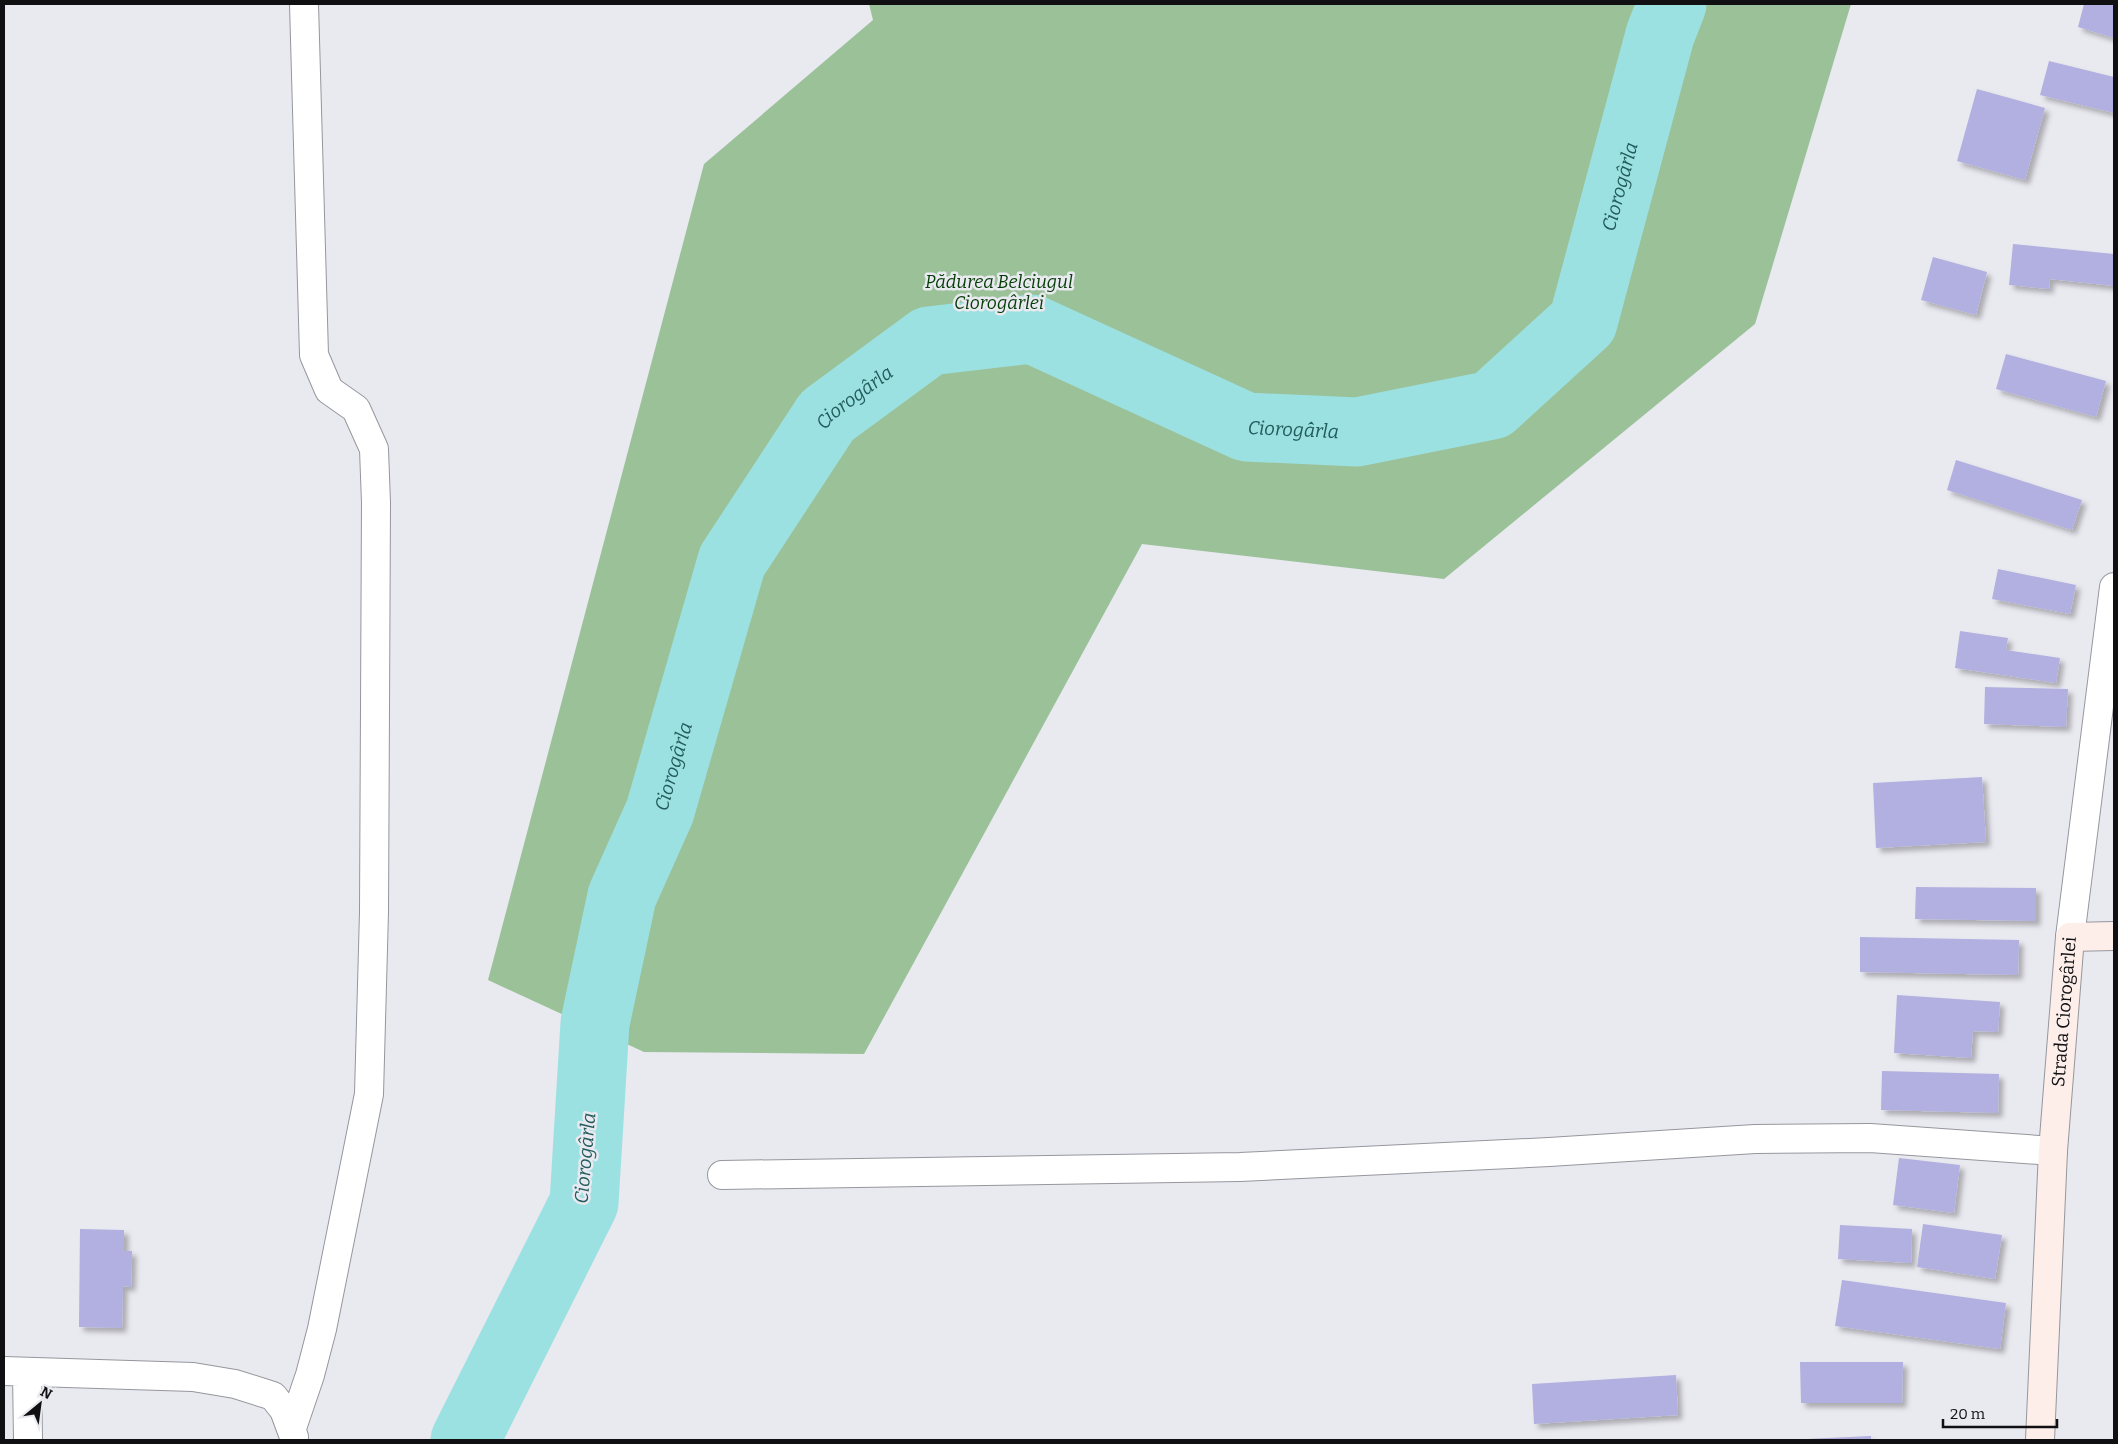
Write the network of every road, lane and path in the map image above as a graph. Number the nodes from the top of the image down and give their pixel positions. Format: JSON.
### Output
{"nodes":[{"id":1,"x":304,"y":4,"type":"edge"},
{"id":2,"x":2114,"y":587,"type":"edge"},
{"id":3,"x":2114,"y":936,"type":"edge"},
{"id":4,"x":2070,"y":937,"type":"junction"},
{"id":5,"x":2053,"y":1150,"type":"junction"},
{"id":6,"x":722,"y":1175,"type":"dead end"},
{"id":7,"x":16,"y":1372,"type":"edge"},
{"id":8,"x":293,"y":1434,"type":"edge"},
{"id":9,"x":28,"y":1440,"type":"edge"},
{"id":10,"x":2040,"y":1440,"type":"edge"}],
"edges":[{"from":1,"to":8,"type":"street"},
{"from":2,"to":4,"type":"street","name":"Strada Ciorogârlei"},
{"from":3,"to":4,"type":"street"},
{"from":4,"to":5,"type":"street","name":"Strada Ciorogârlei"},
{"from":5,"to":6,"type":"street"},
{"from":5,"to":10,"type":"street","name":"Strada Ciorogârlei"},
{"from":7,"to":8,"type":"street"},
{"from":7,"to":9,"type":"street"}]}
